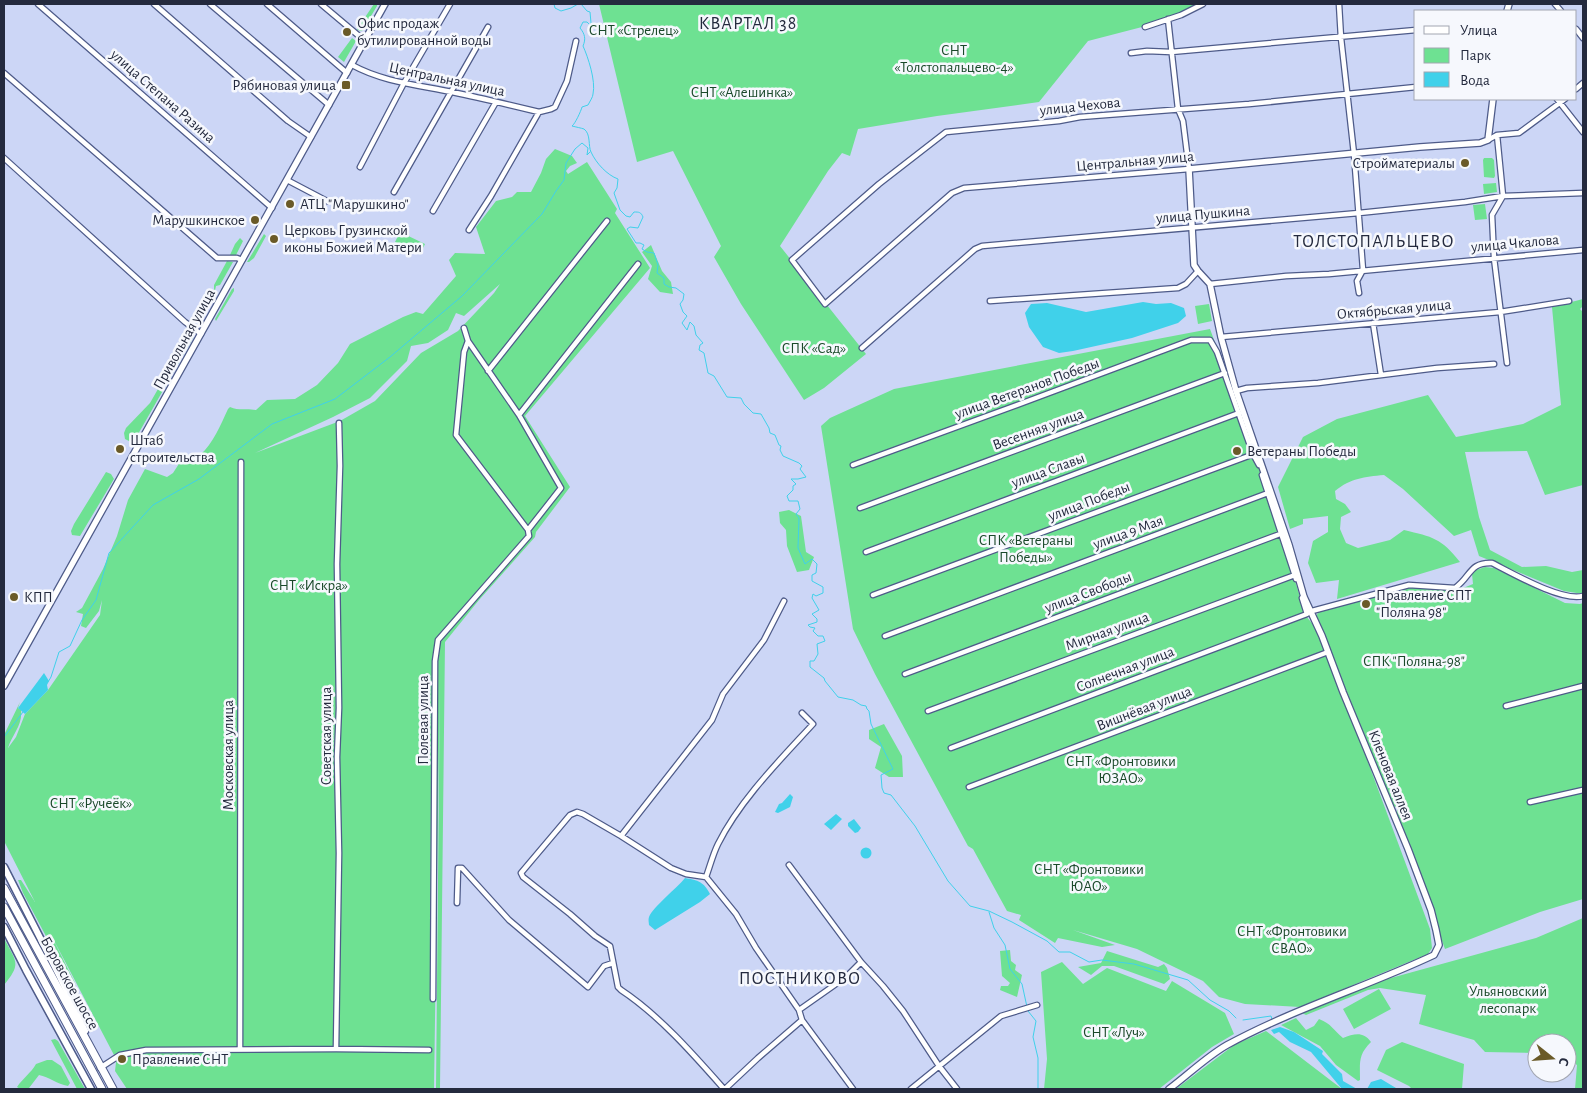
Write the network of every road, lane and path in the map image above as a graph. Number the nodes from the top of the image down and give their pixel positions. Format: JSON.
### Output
{"nodes":[{"id":1,"x":38,"y":4,"type":"edge"},
{"id":2,"x":154,"y":4,"type":"edge"},
{"id":3,"x":210,"y":4,"type":"edge"},
{"id":4,"x":266,"y":4,"type":"edge"},
{"id":5,"x":321,"y":4,"type":"edge"},
{"id":6,"x":385,"y":4,"type":"edge"},
{"id":7,"x":450,"y":4,"type":"edge"},
{"id":8,"x":1204,"y":4,"type":"edge"},
{"id":9,"x":1339,"y":4,"type":"edge"},
{"id":10,"x":1168,"y":19,"type":"junction"},
{"id":11,"x":488,"y":27,"type":"dead end"},
{"id":12,"x":1146,"y":27,"type":"dead end"},
{"id":13,"x":1414,"y":30,"type":"edge"},
{"id":14,"x":1341,"y":38,"type":"junction"},
{"id":15,"x":365,"y":41,"type":"junction"},
{"id":16,"x":576,"y":41,"type":"dead end"},
{"id":17,"x":1172,"y":52,"type":"junction"},
{"id":18,"x":1131,"y":53,"type":"dead end"},
{"id":19,"x":352,"y":65,"type":"junction"},
{"id":20,"x":4,"y":73,"type":"edge"},
{"id":21,"x":348,"y":73,"type":"junction"},
{"id":22,"x":404,"y":83,"type":"junction"},
{"id":23,"x":1414,"y":87,"type":"edge"},
{"id":24,"x":452,"y":92,"type":"junction"},
{"id":25,"x":1347,"y":94,"type":"junction"},
{"id":26,"x":1493,"y":100,"type":"edge"},
{"id":27,"x":1559,"y":101,"type":"edge"},
{"id":28,"x":496,"y":102,"type":"junction"},
{"id":29,"x":329,"y":105,"type":"junction"},
{"id":30,"x":1178,"y":109,"type":"junction"},
{"id":31,"x":539,"y":112,"type":"junction"},
{"id":32,"x":1583,"y":132,"type":"edge"},
{"id":33,"x":1498,"y":135,"type":"junction"},
{"id":34,"x":311,"y":137,"type":"junction"},
{"id":35,"x":1488,"y":140,"type":"junction"},
{"id":36,"x":1354,"y":154,"type":"junction"},
{"id":37,"x":4,"y":158,"type":"edge"},
{"id":38,"x":360,"y":167,"type":"dead end"},
{"id":39,"x":1189,"y":169,"type":"junction"},
{"id":40,"x":287,"y":180,"type":"junction"},
{"id":41,"x":394,"y":192,"type":"dead end"},
{"id":42,"x":1583,"y":193,"type":"edge"},
{"id":43,"x":1503,"y":196,"type":"junction"},
{"id":44,"x":327,"y":202,"type":"dead end"},
{"id":45,"x":272,"y":208,"type":"junction"},
{"id":46,"x":433,"y":210,"type":"dead end"},
{"id":47,"x":1359,"y":213,"type":"junction"},
{"id":48,"x":607,"y":221,"type":"dead end"},
{"id":49,"x":1192,"y":228,"type":"junction"},
{"id":50,"x":469,"y":230,"type":"dead end"},
{"id":51,"x":1583,"y":250,"type":"edge"},
{"id":52,"x":1494,"y":258,"type":"junction"},
{"id":53,"x":242,"y":260,"type":"junction"},
{"id":54,"x":638,"y":264,"type":"dead end"},
{"id":55,"x":1362,"y":270,"type":"junction"},
{"id":56,"x":1198,"y":271,"type":"junction"},
{"id":57,"x":1210,"y":284,"type":"junction"},
{"id":58,"x":1359,"y":293,"type":"dead end"},
{"id":59,"x":990,"y":301,"type":"dead end"},
{"id":60,"x":1569,"y":302,"type":"dead end"},
{"id":61,"x":825,"y":304,"type":"joint"},
{"id":62,"x":1500,"y":312,"type":"junction"},
{"id":63,"x":1373,"y":323,"type":"junction"},
{"id":64,"x":464,"y":328,"type":"dead end"},
{"id":65,"x":201,"y":334,"type":"junction"},
{"id":66,"x":1221,"y":337,"type":"junction"},
{"id":67,"x":468,"y":341,"type":"junction"},
{"id":68,"x":862,"y":348,"type":"dead end"},
{"id":69,"x":1507,"y":363,"type":"dead end"},
{"id":70,"x":1494,"y":364,"type":"dead end"},
{"id":71,"x":488,"y":371,"type":"junction"},
{"id":72,"x":1225,"y":373,"type":"junction"},
{"id":73,"x":1381,"y":376,"type":"junction"},
{"id":74,"x":1236,"y":391,"type":"junction"},
{"id":75,"x":1239,"y":412,"type":"junction"},
{"id":76,"x":519,"y":415,"type":"junction"},
{"id":77,"x":338,"y":423,"type":"dead end"},
{"id":78,"x":1256,"y":453,"type":"junction"},
{"id":79,"x":241,"y":462,"type":"dead end"},
{"id":80,"x":853,"y":464,"type":"dead end"},
{"id":81,"x":1268,"y":493,"type":"junction"},
{"id":82,"x":860,"y":508,"type":"dead end"},
{"id":83,"x":528,"y":530,"type":"junction"},
{"id":84,"x":1280,"y":534,"type":"junction"},
{"id":85,"x":866,"y":552,"type":"dead end"},
{"id":86,"x":1295,"y":575,"type":"junction"},
{"id":87,"x":873,"y":594,"type":"dead end"},
{"id":88,"x":1583,"y":596,"type":"edge"},
{"id":89,"x":784,"y":601,"type":"dead end"},
{"id":90,"x":1309,"y":612,"type":"junction"},
{"id":91,"x":885,"y":636,"type":"dead end"},
{"id":92,"x":1328,"y":652,"type":"junction"},
{"id":93,"x":905,"y":674,"type":"dead end"},
{"id":94,"x":4,"y":686,"type":"edge"},
{"id":95,"x":1583,"y":686,"type":"edge"},
{"id":96,"x":1506,"y":706,"type":"dead end"},
{"id":97,"x":928,"y":711,"type":"dead end"},
{"id":98,"x":802,"y":713,"type":"dead end"},
{"id":99,"x":951,"y":748,"type":"dead end"},
{"id":100,"x":969,"y":787,"type":"dead end"},
{"id":101,"x":1583,"y":790,"type":"edge"},
{"id":102,"x":1530,"y":802,"type":"dead end"},
{"id":103,"x":621,"y":836,"type":"junction"},
{"id":104,"x":789,"y":865,"type":"dead end"},
{"id":105,"x":4,"y":866,"type":"edge"},
{"id":106,"x":706,"y":877,"type":"junction"},
{"id":107,"x":4,"y":888,"type":"edge"},
{"id":108,"x":457,"y":903,"type":"dead end"},
{"id":109,"x":4,"y":907,"type":"edge"},
{"id":110,"x":4,"y":927,"type":"edge"},
{"id":111,"x":861,"y":962,"type":"junction"},
{"id":112,"x":613,"y":963,"type":"junction"},
{"id":113,"x":433,"y":999,"type":"dead end"},
{"id":114,"x":1038,"y":1005,"type":"dead end"},
{"id":115,"x":799,"y":1010,"type":"junction"},
{"id":116,"x":802,"y":1020,"type":"junction"},
{"id":117,"x":240,"y":1049,"type":"junction"},
{"id":118,"x":336,"y":1049,"type":"junction"},
{"id":119,"x":91,"y":1050,"type":"junction"},
{"id":120,"x":429,"y":1050,"type":"dead end"},
{"id":121,"x":940,"y":1066,"type":"junction"},
{"id":122,"x":100,"y":1068,"type":"junction"},
{"id":123,"x":91,"y":1089,"type":"edge"},
{"id":124,"x":102,"y":1089,"type":"edge"},
{"id":125,"x":113,"y":1089,"type":"edge"},
{"id":126,"x":725,"y":1089,"type":"edge"},
{"id":127,"x":853,"y":1089,"type":"edge"},
{"id":128,"x":911,"y":1089,"type":"edge"},
{"id":129,"x":957,"y":1089,"type":"edge"},
{"id":130,"x":1169,"y":1089,"type":"edge"}],
"edges":[{"from":1,"to":45,"type":"street","name":"улица Степана Разина"},
{"from":2,"to":34,"type":"street"},
{"from":3,"to":29,"type":"street"},
{"from":4,"to":21,"type":"street"},
{"from":5,"to":15,"type":"street"},
{"from":6,"to":15,"type":"street","name":"Привольная улица"},
{"from":7,"to":22,"type":"street"},
{"from":8,"to":10,"type":"street"},
{"from":9,"to":14,"type":"street"},
{"from":10,"to":12,"type":"street"},
{"from":10,"to":17,"type":"street"},
{"from":11,"to":24,"type":"street"},
{"from":13,"to":14,"type":"street"},
{"from":14,"to":17,"type":"street"},
{"from":14,"to":25,"type":"street"},
{"from":15,"to":19,"type":"street","name":"Привольная улица"},
{"from":16,"to":31,"type":"street"},
{"from":17,"to":18,"type":"street"},
{"from":17,"to":30,"type":"street"},
{"from":19,"to":21,"type":"street","name":"Привольная улица"},
{"from":19,"to":22,"type":"street","name":"Центральная улица"},
{"from":20,"to":53,"type":"street"},
{"from":21,"to":29,"type":"street","name":"Привольная улица"},
{"from":22,"to":24,"type":"street","name":"Центральная улица"},
{"from":22,"to":38,"type":"street"},
{"from":23,"to":25,"type":"street","name":"улица Чехова"},
{"from":24,"to":28,"type":"street","name":"Центральная улица"},
{"from":24,"to":41,"type":"street"},
{"from":25,"to":30,"type":"street","name":"улица Чехова"},
{"from":25,"to":36,"type":"street"},
{"from":26,"to":35,"type":"street"},
{"from":27,"to":32,"type":"street"},
{"from":27,"to":33,"type":"street","name":"Центральная улица"},
{"from":28,"to":31,"type":"street","name":"Центральная улица"},
{"from":28,"to":46,"type":"street"},
{"from":29,"to":34,"type":"street","name":"Привольная улица"},
{"from":30,"to":39,"type":"street"},
{"from":30,"to":61,"type":"street","name":"улица Чехова"},
{"from":31,"to":50,"type":"street"},
{"from":33,"to":35,"type":"street","name":"Центральная улица"},
{"from":33,"to":43,"type":"street"},
{"from":34,"to":40,"type":"street","name":"Привольная улица"},
{"from":35,"to":36,"type":"street","name":"Центральная улица"},
{"from":36,"to":39,"type":"street","name":"Центральная улица"},
{"from":36,"to":47,"type":"street"},
{"from":37,"to":65,"type":"street"},
{"from":39,"to":49,"type":"street"},
{"from":39,"to":61,"type":"street","name":"Центральная улица"},
{"from":40,"to":44,"type":"street"},
{"from":40,"to":45,"type":"street","name":"Привольная улица"},
{"from":42,"to":43,"type":"street","name":"улица Пушкина"},
{"from":43,"to":47,"type":"street","name":"улица Пушкина"},
{"from":43,"to":52,"type":"street"},
{"from":45,"to":53,"type":"street","name":"Привольная улица"},
{"from":47,"to":49,"type":"street","name":"улица Пушкина"},
{"from":47,"to":55,"type":"street"},
{"from":48,"to":71,"type":"street"},
{"from":49,"to":56,"type":"street"},
{"from":49,"to":68,"type":"street","name":"улица Пушкина"},
{"from":51,"to":52,"type":"street","name":"улица Чкалова"},
{"from":52,"to":55,"type":"street","name":"улица Чкалова"},
{"from":52,"to":62,"type":"street"},
{"from":53,"to":65,"type":"street","name":"Привольная улица"},
{"from":54,"to":76,"type":"street"},
{"from":55,"to":57,"type":"street","name":"улица Чкалова"},
{"from":55,"to":58,"type":"street"},
{"from":56,"to":57,"type":"street"},
{"from":56,"to":59,"type":"street"},
{"from":57,"to":66,"type":"street","name":"Кленовая аллея"},
{"from":60,"to":62,"type":"street","name":"Октябрьская улица"},
{"from":62,"to":63,"type":"street","name":"Октябрьская улица"},
{"from":62,"to":69,"type":"street"},
{"from":63,"to":66,"type":"street","name":"Октябрьская улица"},
{"from":63,"to":73,"type":"street"},
{"from":64,"to":67,"type":"street"},
{"from":65,"to":94,"type":"street","name":"Привольная улица"},
{"from":66,"to":74,"type":"street","name":"Кленовая аллея"},
{"from":67,"to":71,"type":"street"},
{"from":67,"to":83,"type":"street"},
{"from":70,"to":73,"type":"street"},
{"from":71,"to":76,"type":"street"},
{"from":72,"to":75,"type":"street"},
{"from":72,"to":80,"type":"street","name":"улица Ветеранов Победы"},
{"from":72,"to":82,"type":"street","name":"Весенняя улица"},
{"from":73,"to":74,"type":"street"},
{"from":74,"to":78,"type":"street","name":"Кленовая аллея"},
{"from":75,"to":78,"type":"street"},
{"from":75,"to":85,"type":"street","name":"улица Славы"},
{"from":76,"to":83,"type":"street","name":"Полевая улица"},
{"from":77,"to":118,"type":"street","name":"Советская улица"},
{"from":78,"to":81,"type":"street"},
{"from":78,"to":87,"type":"street","name":"улица Победы"},
{"from":78,"to":90,"type":"street","name":"Кленовая аллея"},
{"from":79,"to":117,"type":"street","name":"Московская улица"},
{"from":81,"to":84,"type":"street"},
{"from":81,"to":91,"type":"street","name":"улица 9 Мая"},
{"from":83,"to":113,"type":"street","name":"Полевая улица"},
{"from":84,"to":86,"type":"street"},
{"from":84,"to":93,"type":"street","name":"улица Свободы"},
{"from":86,"to":90,"type":"street"},
{"from":86,"to":97,"type":"street","name":"Мирная улица"},
{"from":88,"to":90,"type":"street","name":"Солнечная улица"},
{"from":89,"to":103,"type":"street"},
{"from":90,"to":92,"type":"street","name":"Кленовая аллея"},
{"from":90,"to":99,"type":"street","name":"Солнечная улица"},
{"from":92,"to":100,"type":"street","name":"Вишнёвая улица"},
{"from":92,"to":130,"type":"street","name":"Кленовая аллея"},
{"from":95,"to":96,"type":"street"},
{"from":98,"to":106,"type":"street"},
{"from":101,"to":102,"type":"street"},
{"from":103,"to":106,"type":"street"},
{"from":103,"to":112,"type":"street"},
{"from":104,"to":111,"type":"street"},
{"from":105,"to":119,"type":"main road"},
{"from":106,"to":115,"type":"street"},
{"from":107,"to":119,"type":"main road","name":"Боровское шоссе"},
{"from":108,"to":112,"type":"street"},
{"from":109,"to":124,"type":"main road","name":"Боровское шоссе"},
{"from":110,"to":123,"type":"main road"},
{"from":111,"to":115,"type":"street"},
{"from":111,"to":121,"type":"street"},
{"from":112,"to":126,"type":"street"},
{"from":114,"to":121,"type":"street"},
{"from":115,"to":116,"type":"street"},
{"from":116,"to":126,"type":"street"},
{"from":116,"to":127,"type":"street"},
{"from":117,"to":118,"type":"street"},
{"from":117,"to":122,"type":"street"},
{"from":118,"to":120,"type":"street"},
{"from":119,"to":122,"type":"main road","name":"Боровское шоссе"},
{"from":121,"to":128,"type":"street"},
{"from":121,"to":129,"type":"street"},
{"from":122,"to":125,"type":"main road","name":"Боровское шоссе"}]}
